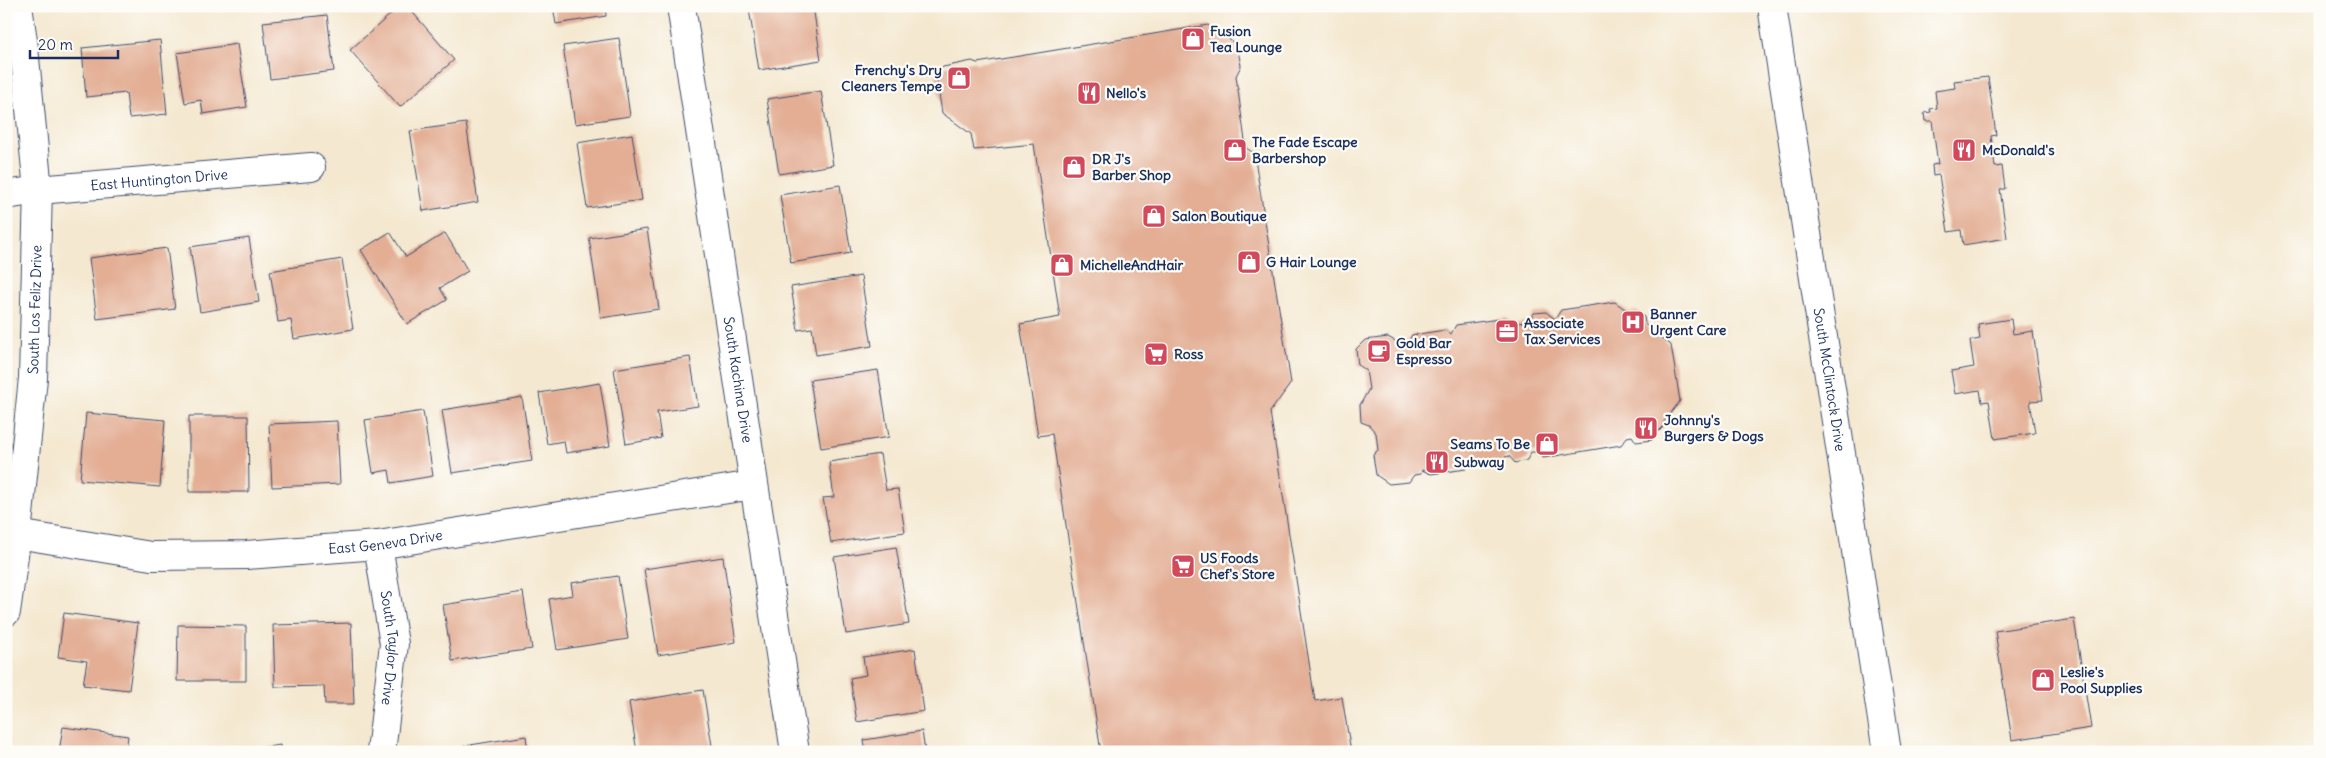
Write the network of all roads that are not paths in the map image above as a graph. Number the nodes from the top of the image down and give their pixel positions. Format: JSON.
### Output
{"nodes":[{"id":1,"x":18,"y":6,"type":"edge"},
{"id":2,"x":681,"y":6,"type":"edge"},
{"id":3,"x":1772,"y":6,"type":"edge"},
{"id":4,"x":311,"y":167,"type":"dead end"},
{"id":5,"x":38,"y":190,"type":"junction"},
{"id":6,"x":6,"y":195,"type":"edge"},
{"id":7,"x":752,"y":485,"type":"junction"},
{"id":8,"x":17,"y":534,"type":"junction"},
{"id":9,"x":378,"y":545,"type":"junction"},
{"id":10,"x":6,"y":612,"type":"edge"},
{"id":11,"x":381,"y":752,"type":"edge"},
{"id":12,"x":795,"y":752,"type":"edge"},
{"id":13,"x":1887,"y":752,"type":"edge"}],
"edges":[{"from":1,"to":5,"type":"street","name":"South Los Feliz Drive"},
{"from":2,"to":7,"type":"street","name":"South Kachina Drive"},
{"from":3,"to":13,"type":"street","name":"South McClintock Drive"},
{"from":4,"to":5,"type":"street","name":"East Huntington Drive"},
{"from":5,"to":6,"type":"street","name":"East Huntington Drive"},
{"from":5,"to":8,"type":"street","name":"South Los Feliz Drive"},
{"from":7,"to":9,"type":"street","name":"East Geneva Drive"},
{"from":7,"to":12,"type":"street","name":"South Kachina Drive"},
{"from":8,"to":9,"type":"street","name":"East Geneva Drive"},
{"from":8,"to":10,"type":"street","name":"South Los Feliz Drive"},
{"from":9,"to":11,"type":"street","name":"South Taylor Drive"}]}
